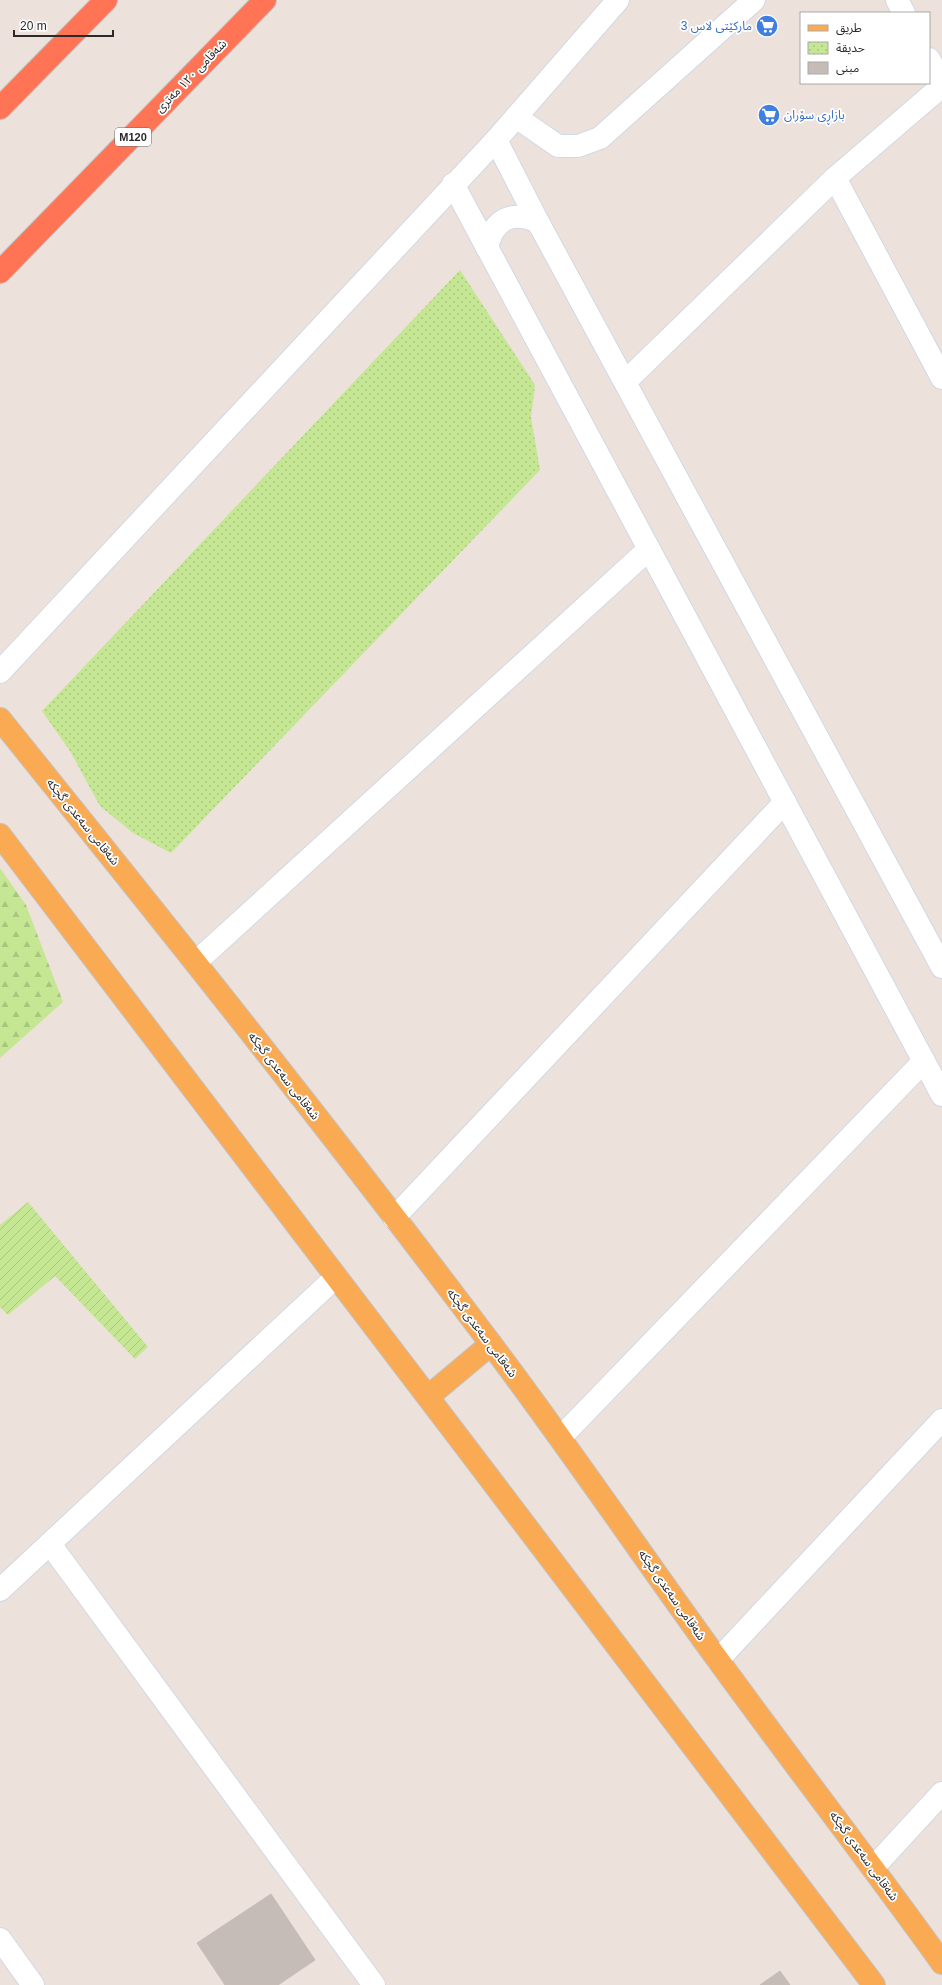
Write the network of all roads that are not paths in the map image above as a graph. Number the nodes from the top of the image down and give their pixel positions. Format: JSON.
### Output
{"nodes":[{"id":1,"x":106,"y":0,"type":"edge"},
{"id":2,"x":265,"y":0,"type":"edge"},
{"id":3,"x":618,"y":0,"type":"edge"},
{"id":4,"x":754,"y":0,"type":"edge"},
{"id":5,"x":897,"y":0,"type":"edge"},
{"id":6,"x":903,"y":12,"type":"edge"},
{"id":7,"x":930,"y":61,"type":"edge"},
{"id":8,"x":942,"y":83,"type":"edge"},
{"id":9,"x":942,"y":86,"type":"edge"},
{"id":10,"x":0,"y":108,"type":"edge"},
{"id":11,"x":516,"y":117,"type":"junction"},
{"id":12,"x":496,"y":140,"type":"junction"},
{"id":13,"x":835,"y":178,"type":"junction"},
{"id":14,"x":453,"y":184,"type":"junction"},
{"id":15,"x":538,"y":222,"type":"junction"},
{"id":16,"x":487,"y":248,"type":"junction"},
{"id":17,"x":0,"y":272,"type":"edge"},
{"id":18,"x":942,"y":378,"type":"edge"},
{"id":19,"x":626,"y":381,"type":"junction"},
{"id":20,"x":649,"y":549,"type":"junction"},
{"id":21,"x":0,"y":672,"type":"edge"},
{"id":22,"x":0,"y":719,"type":"edge"},
{"id":23,"x":784,"y":802,"type":"junction"},
{"id":24,"x":0,"y":835,"type":"edge"},
{"id":25,"x":196,"y":962,"type":"junction"},
{"id":26,"x":942,"y":967,"type":"edge"},
{"id":27,"x":924,"y":1061,"type":"junction"},
{"id":28,"x":942,"y":1095,"type":"edge"},
{"id":29,"x":394,"y":1218,"type":"junction"},
{"id":30,"x":336,"y":1277,"type":"junction"},
{"id":31,"x":491,"y":1344,"type":"junction"},
{"id":32,"x":429,"y":1396,"type":"junction"},
{"id":33,"x":942,"y":1420,"type":"edge"},
{"id":34,"x":561,"y":1437,"type":"junction"},
{"id":35,"x":50,"y":1544,"type":"junction"},
{"id":36,"x":0,"y":1590,"type":"edge"},
{"id":37,"x":718,"y":1660,"type":"junction"},
{"id":38,"x":942,"y":1793,"type":"edge"},
{"id":39,"x":874,"y":1868,"type":"junction"},
{"id":40,"x":0,"y":1939,"type":"edge"},
{"id":41,"x":942,"y":1963,"type":"edge"},
{"id":42,"x":34,"y":1985,"type":"edge"},
{"id":43,"x":374,"y":1985,"type":"edge"},
{"id":44,"x":874,"y":1985,"type":"edge"}],
"edges":[{"from":1,"to":10,"type":"highway"},
{"from":2,"to":17,"type":"highway","name":"شەقامی ١٢٠ مەتری","number":"M120"},
{"from":3,"to":11,"type":"street"},
{"from":4,"to":11,"type":"street"},
{"from":5,"to":6,"type":"street"},
{"from":7,"to":8,"type":"street"},
{"from":9,"to":13,"type":"street"},
{"from":11,"to":12,"type":"street"},
{"from":12,"to":14,"type":"street"},
{"from":12,"to":15,"type":"street"},
{"from":13,"to":18,"type":"street"},
{"from":13,"to":19,"type":"street"},
{"from":14,"to":16,"type":"street"},
{"from":14,"to":21,"type":"street"},
{"from":15,"to":16,"type":"street"},
{"from":15,"to":19,"type":"street"},
{"from":16,"to":20,"type":"street"},
{"from":19,"to":26,"type":"street"},
{"from":20,"to":23,"type":"street"},
{"from":20,"to":25,"type":"street"},
{"from":22,"to":25,"type":"main road","name":"شەقامی سەعدی گچکە"},
{"from":23,"to":27,"type":"street"},
{"from":23,"to":29,"type":"street"},
{"from":24,"to":30,"type":"main road"},
{"from":25,"to":29,"type":"main road","name":"شەقامی سەعدی گچکە"},
{"from":27,"to":28,"type":"street"},
{"from":27,"to":34,"type":"street"},
{"from":29,"to":31,"type":"main road","name":"شەقامی سەعدی گچکە"},
{"from":30,"to":32,"type":"main road"},
{"from":30,"to":35,"type":"street"},
{"from":31,"to":32,"type":"main road"},
{"from":31,"to":34,"type":"main road","name":"شەقامی سەعدی گچکە"},
{"from":32,"to":44,"type":"main road"},
{"from":33,"to":37,"type":"street"},
{"from":34,"to":37,"type":"main road","name":"شەقامی سەعدی گچکە"},
{"from":35,"to":36,"type":"street"},
{"from":35,"to":43,"type":"street"},
{"from":37,"to":39,"type":"main road","name":"شەقامی سەعدی گچکە"},
{"from":38,"to":39,"type":"street"},
{"from":39,"to":41,"type":"main road","name":"شەقامی سەعدی گچکە"},
{"from":40,"to":42,"type":"street"}]}
